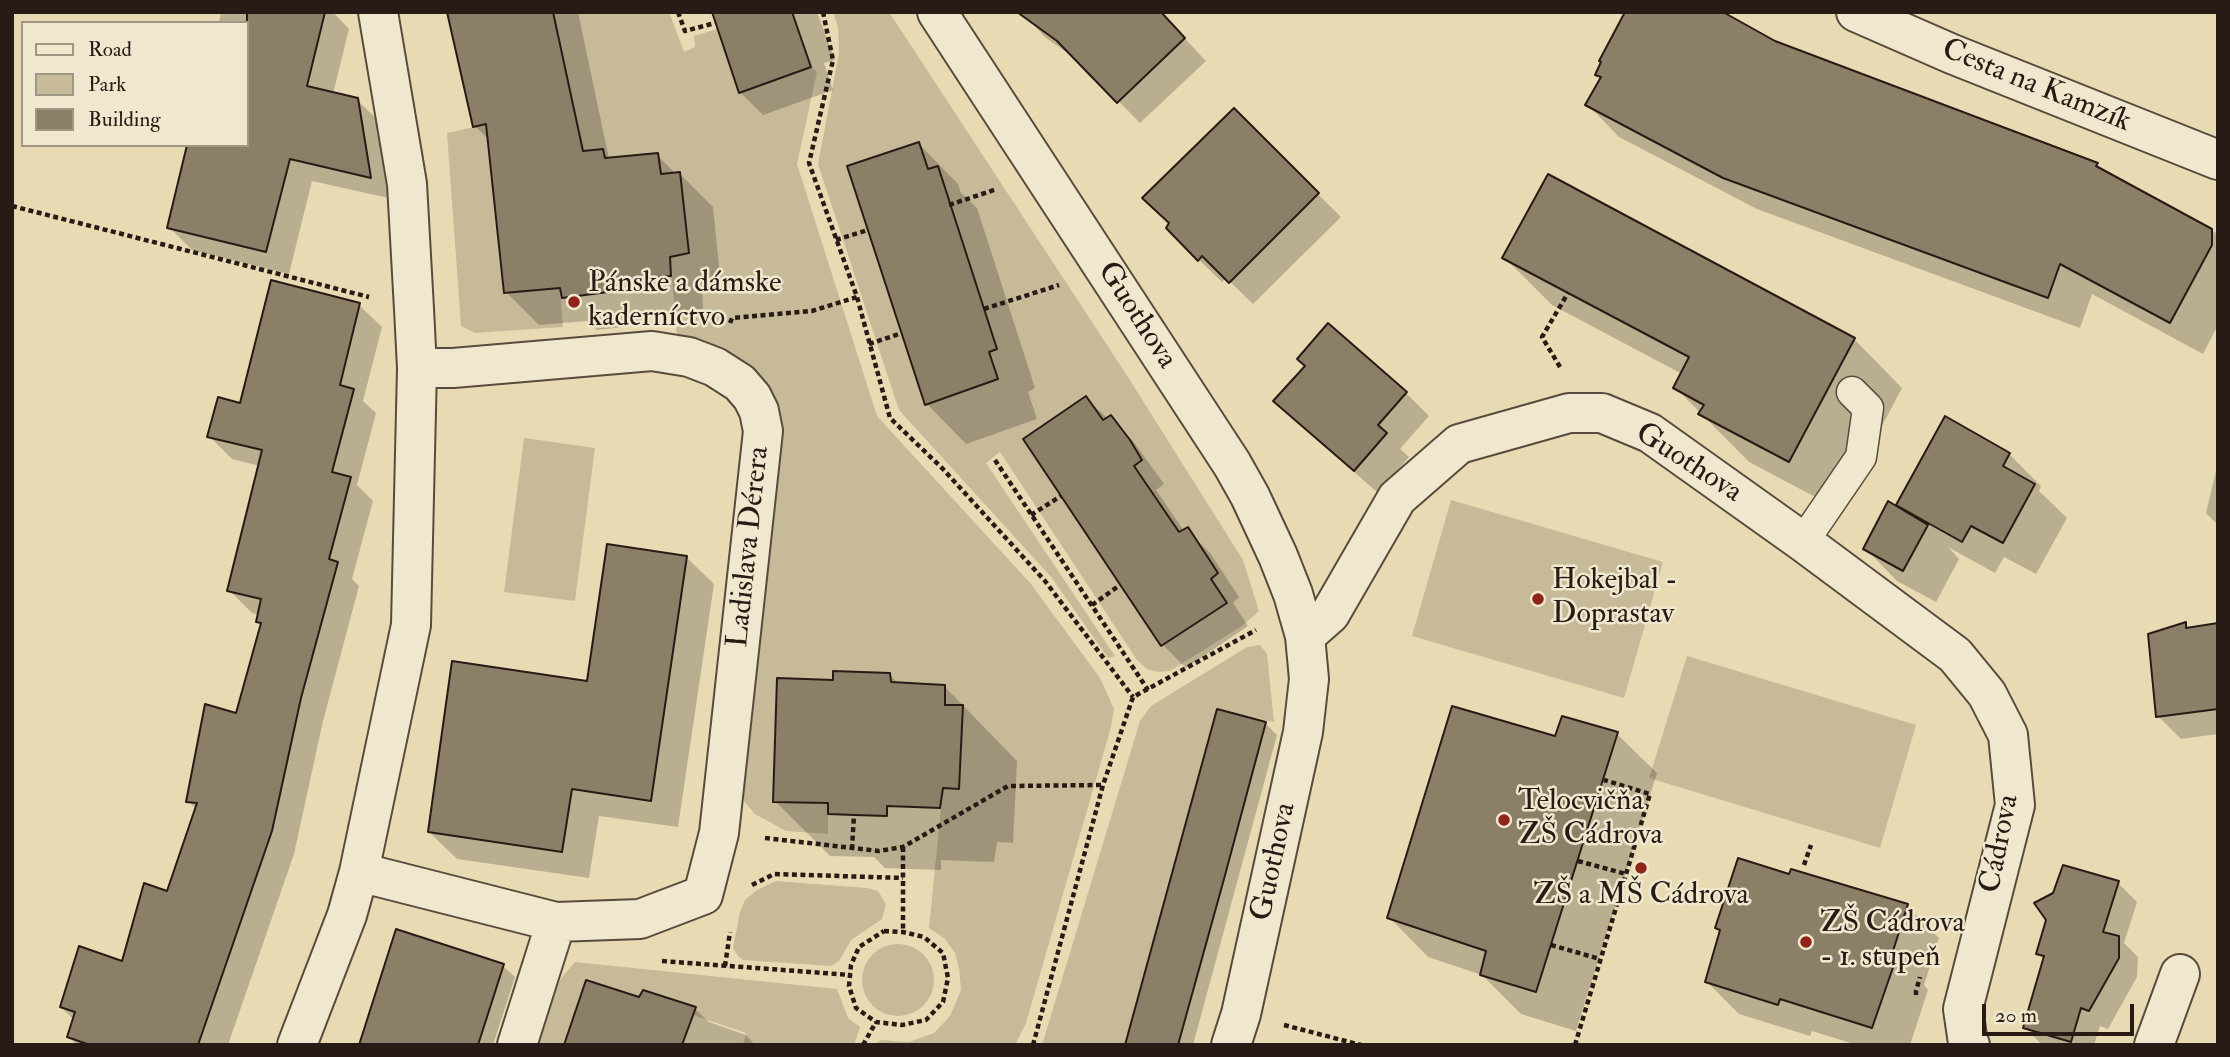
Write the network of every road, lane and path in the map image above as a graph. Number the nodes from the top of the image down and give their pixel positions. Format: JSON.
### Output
{"nodes":[{"id":1,"x":378,"y":12,"type":"edge"},
{"id":2,"x":678,"y":12,"type":"edge"},
{"id":3,"x":822,"y":12,"type":"edge"},
{"id":4,"x":937,"y":12,"type":"edge"},
{"id":5,"x":1856,"y":12,"type":"edge"},
{"id":6,"x":715,"y":23,"type":"dead end"},
{"id":7,"x":2218,"y":160,"type":"edge"},
{"id":8,"x":999,"y":188,"type":"dead end"},
{"id":9,"x":950,"y":205,"type":"dead end"},
{"id":10,"x":12,"y":206,"type":"edge"},
{"id":11,"x":868,"y":230,"type":"dead end"},
{"id":12,"x":836,"y":240,"type":"junction"},
{"id":13,"x":1061,"y":285,"type":"dead end"},
{"id":14,"x":1568,"y":293,"type":"dead end"},
{"id":15,"x":857,"y":297,"type":"junction"},
{"id":16,"x":414,"y":309,"type":"junction"},
{"id":17,"x":984,"y":309,"type":"dead end"},
{"id":18,"x":732,"y":318,"type":"dead end"},
{"id":19,"x":902,"y":333,"type":"dead end"},
{"id":20,"x":869,"y":344,"type":"junction"},
{"id":21,"x":417,"y":368,"type":"junction"},
{"id":22,"x":1565,"y":377,"type":"dead end"},
{"id":23,"x":1852,"y":392,"type":"dead end"},
{"id":24,"x":995,"y":460,"type":"dead end"},
{"id":25,"x":1061,"y":496,"type":"dead end"},
{"id":26,"x":1031,"y":515,"type":"junction"},
{"id":27,"x":1812,"y":549,"type":"junction"},
{"id":28,"x":1120,"y":585,"type":"dead end"},
{"id":29,"x":1092,"y":606,"type":"junction"},
{"id":30,"x":1261,"y":627,"type":"dead end"},
{"id":31,"x":1305,"y":636,"type":"junction"},
{"id":32,"x":1148,"y":690,"type":"junction"},
{"id":33,"x":1133,"y":697,"type":"junction"},
{"id":34,"x":1604,"y":780,"type":"dead end"},
{"id":35,"x":1103,"y":785,"type":"junction"},
{"id":36,"x":854,"y":815,"type":"dead end"},
{"id":37,"x":719,"y":833,"type":"junction"},
{"id":38,"x":1811,"y":845,"type":"dead end"},
{"id":39,"x":903,"y":846,"type":"junction"},
{"id":40,"x":852,"y":849,"type":"junction"},
{"id":41,"x":1578,"y":860,"type":"dead end"},
{"id":42,"x":1804,"y":865,"type":"dead end"},
{"id":43,"x":359,"y":872,"type":"junction"},
{"id":44,"x":1626,"y":874,"type":"junction"},
{"id":45,"x":903,"y":878,"type":"junction"},
{"id":46,"x":745,"y":889,"type":"dead end"},
{"id":47,"x":556,"y":922,"type":"junction"},
{"id":48,"x":730,"y":928,"type":"dead end"},
{"id":49,"x":903,"y":932,"type":"junction"},
{"id":50,"x":1551,"y":945,"type":"dead end"},
{"id":51,"x":1600,"y":959,"type":"junction"},
{"id":52,"x":660,"y":961,"type":"dead end"},
{"id":53,"x":726,"y":966,"type":"junction"},
{"id":54,"x":2180,"y":974,"type":"dead end"},
{"id":55,"x":850,"y":975,"type":"junction"},
{"id":56,"x":876,"y":1022,"type":"junction"},
{"id":57,"x":1312,"y":1032,"type":"dead end"},
{"id":58,"x":297,"y":1045,"type":"edge"},
{"id":59,"x":517,"y":1045,"type":"edge"},
{"id":60,"x":863,"y":1045,"type":"edge"},
{"id":61,"x":1033,"y":1045,"type":"edge"},
{"id":62,"x":1231,"y":1045,"type":"edge"},
{"id":63,"x":1361,"y":1045,"type":"edge"},
{"id":64,"x":1575,"y":1045,"type":"edge"},
{"id":65,"x":1970,"y":1045,"type":"edge"},
{"id":66,"x":2154,"y":1045,"type":"edge"}],
"edges":[{"from":1,"to":16,"type":"street"},
{"from":2,"to":6,"type":"path"},
{"from":3,"to":12,"type":"path"},
{"from":4,"to":31,"type":"street","name":"Guothova"},
{"from":5,"to":7,"type":"street","name":"Cesta na Kamzík"},
{"from":8,"to":9,"type":"path"},
{"from":10,"to":16,"type":"path"},
{"from":11,"to":12,"type":"path"},
{"from":12,"to":15,"type":"path"},
{"from":13,"to":17,"type":"path"},
{"from":14,"to":22,"type":"path"},
{"from":15,"to":18,"type":"path"},
{"from":15,"to":20,"type":"path"},
{"from":16,"to":21,"type":"street"},
{"from":19,"to":20,"type":"path"},
{"from":20,"to":33,"type":"path"},
{"from":21,"to":37,"type":"street","name":"Ladislava Dérera"},
{"from":21,"to":43,"type":"street"},
{"from":23,"to":27,"type":"lane"},
{"from":24,"to":26,"type":"path"},
{"from":25,"to":26,"type":"path"},
{"from":26,"to":29,"type":"path"},
{"from":27,"to":31,"type":"street","name":"Guothova"},
{"from":27,"to":65,"type":"street","name":"Cádrova"},
{"from":28,"to":29,"type":"path"},
{"from":29,"to":32,"type":"path"},
{"from":30,"to":32,"type":"path"},
{"from":31,"to":62,"type":"street","name":"Guothova"},
{"from":32,"to":33,"type":"path"},
{"from":33,"to":35,"type":"path"},
{"from":34,"to":44,"type":"path"},
{"from":35,"to":39,"type":"path"},
{"from":35,"to":61,"type":"path"},
{"from":36,"to":40,"type":"path"},
{"from":37,"to":40,"type":"path"},
{"from":37,"to":47,"type":"street","name":"Ladislava Dérera"},
{"from":38,"to":42,"type":"path"},
{"from":39,"to":40,"type":"path"},
{"from":39,"to":45,"type":"path"},
{"from":41,"to":44,"type":"path"},
{"from":43,"to":47,"type":"street","name":"Ladislava Dérera"},
{"from":43,"to":58,"type":"street"},
{"from":44,"to":51,"type":"path"},
{"from":45,"to":46,"type":"path"},
{"from":45,"to":49,"type":"path"},
{"from":47,"to":59,"type":"street"},
{"from":48,"to":53,"type":"path"},
{"from":49,"to":55,"type":"path"},
{"from":49,"to":56,"type":"path"},
{"from":50,"to":51,"type":"path"},
{"from":51,"to":64,"type":"path"},
{"from":52,"to":53,"type":"path"},
{"from":53,"to":55,"type":"path"},
{"from":54,"to":66,"type":"street"},
{"from":55,"to":56,"type":"path"},
{"from":56,"to":60,"type":"path"},
{"from":57,"to":63,"type":"path"}]}
